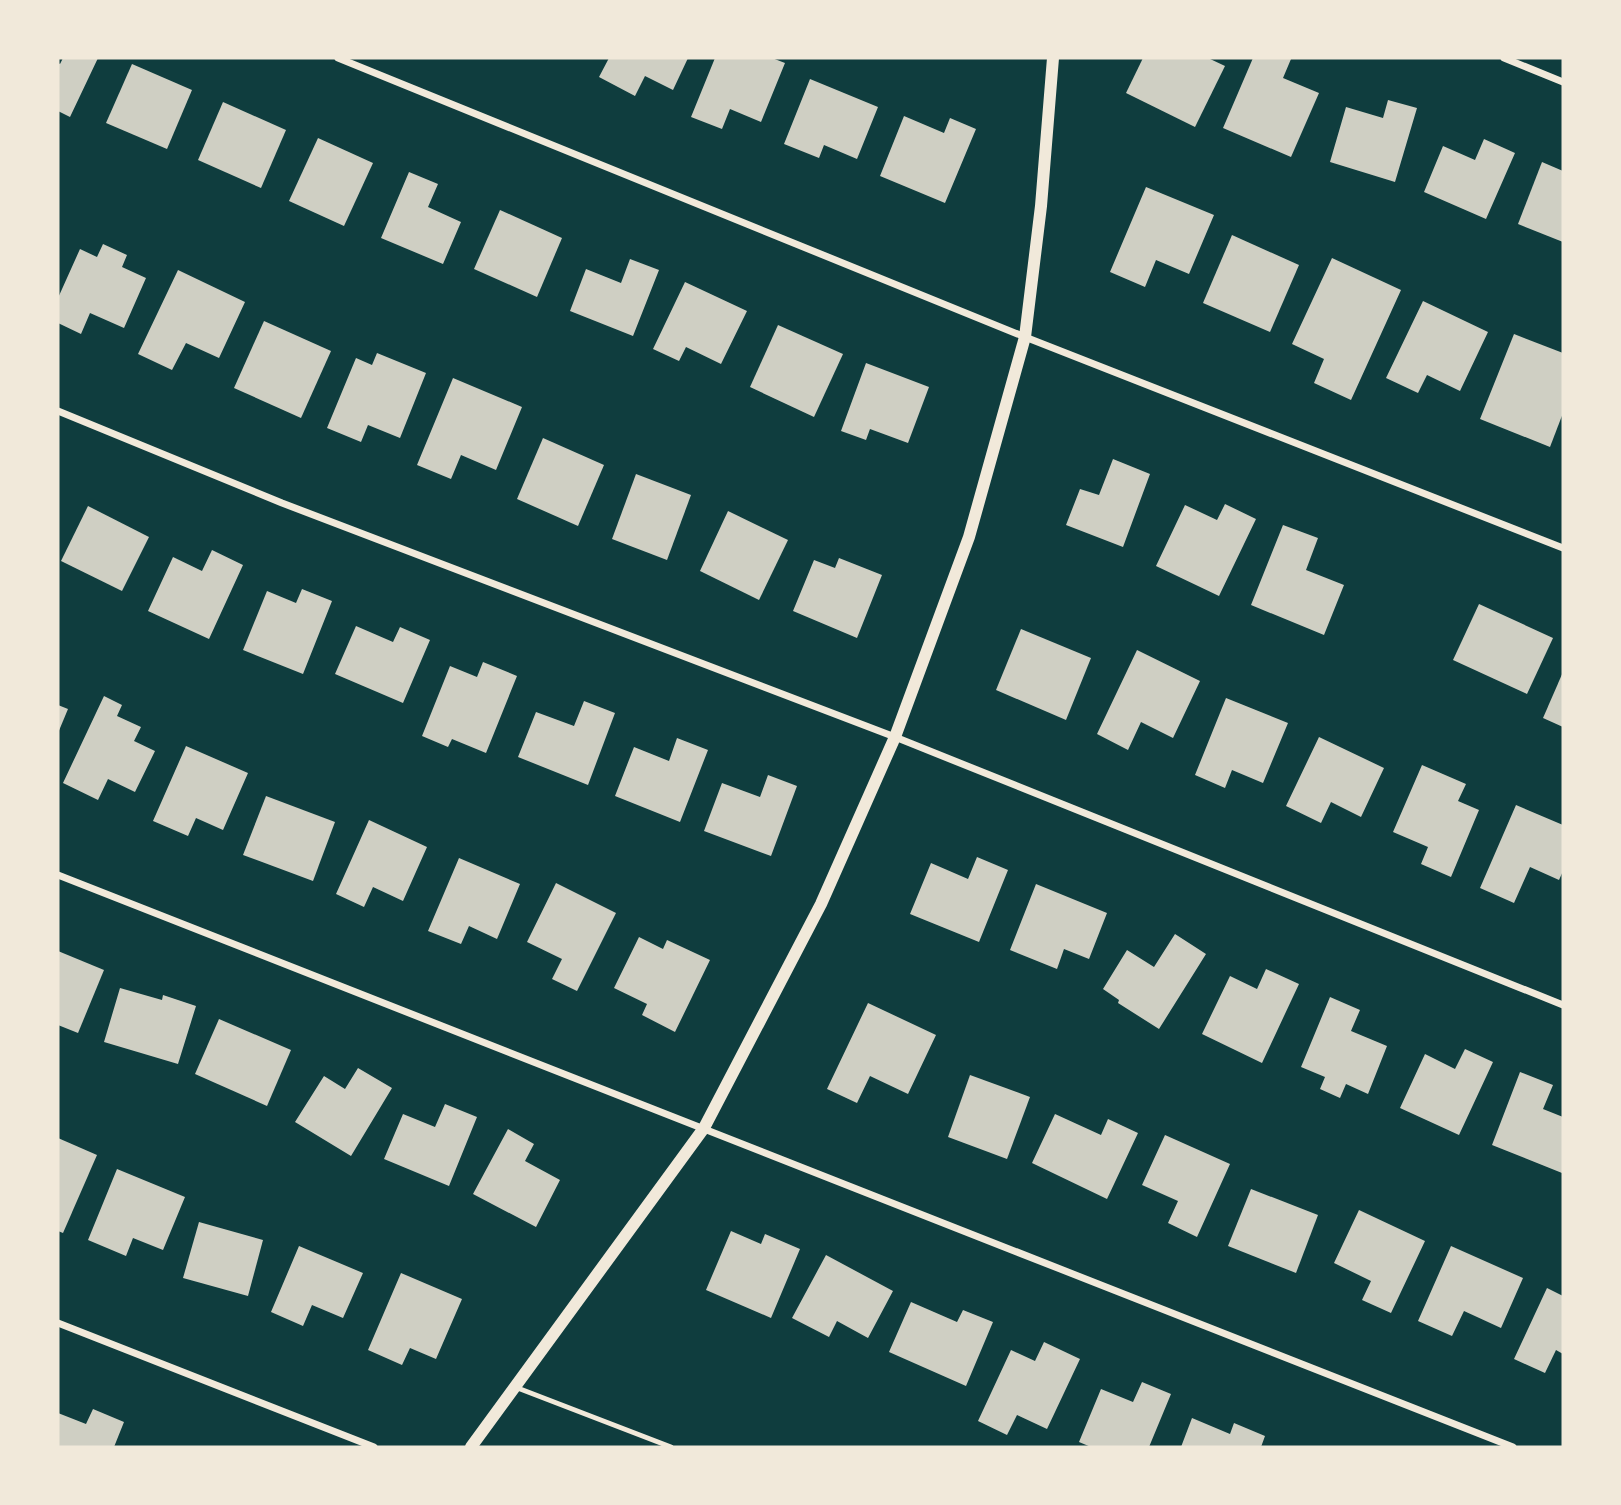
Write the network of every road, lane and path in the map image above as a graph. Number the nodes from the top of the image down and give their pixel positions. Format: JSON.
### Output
{"nodes":[{"id":1,"x":338,"y":58,"type":"edge"},
{"id":2,"x":1053,"y":58,"type":"edge"},
{"id":3,"x":1504,"y":58,"type":"edge"},
{"id":4,"x":1563,"y":82,"type":"edge"},
{"id":5,"x":1025,"y":337,"type":"junction"},
{"id":6,"x":58,"y":411,"type":"edge"},
{"id":7,"x":1563,"y":548,"type":"edge"},
{"id":8,"x":895,"y":737,"type":"junction"},
{"id":9,"x":58,"y":875,"type":"edge"},
{"id":10,"x":1563,"y":1005,"type":"edge"},
{"id":11,"x":704,"y":1128,"type":"junction"},
{"id":12,"x":58,"y":1323,"type":"edge"},
{"id":13,"x":515,"y":1387,"type":"junction"},
{"id":14,"x":374,"y":1447,"type":"edge"},
{"id":15,"x":471,"y":1447,"type":"edge"},
{"id":16,"x":671,"y":1447,"type":"edge"},
{"id":17,"x":1513,"y":1447,"type":"edge"}],
"edges":[{"from":1,"to":5,"type":"street"},
{"from":2,"to":5,"type":"street"},
{"from":3,"to":4,"type":"street"},
{"from":5,"to":7,"type":"street"},
{"from":5,"to":8,"type":"street"},
{"from":6,"to":8,"type":"street"},
{"from":8,"to":10,"type":"street"},
{"from":8,"to":11,"type":"street"},
{"from":9,"to":11,"type":"street"},
{"from":11,"to":13,"type":"street"},
{"from":11,"to":17,"type":"street"},
{"from":12,"to":14,"type":"street"},
{"from":13,"to":15,"type":"street"},
{"from":13,"to":16,"type":"lane"}]}
